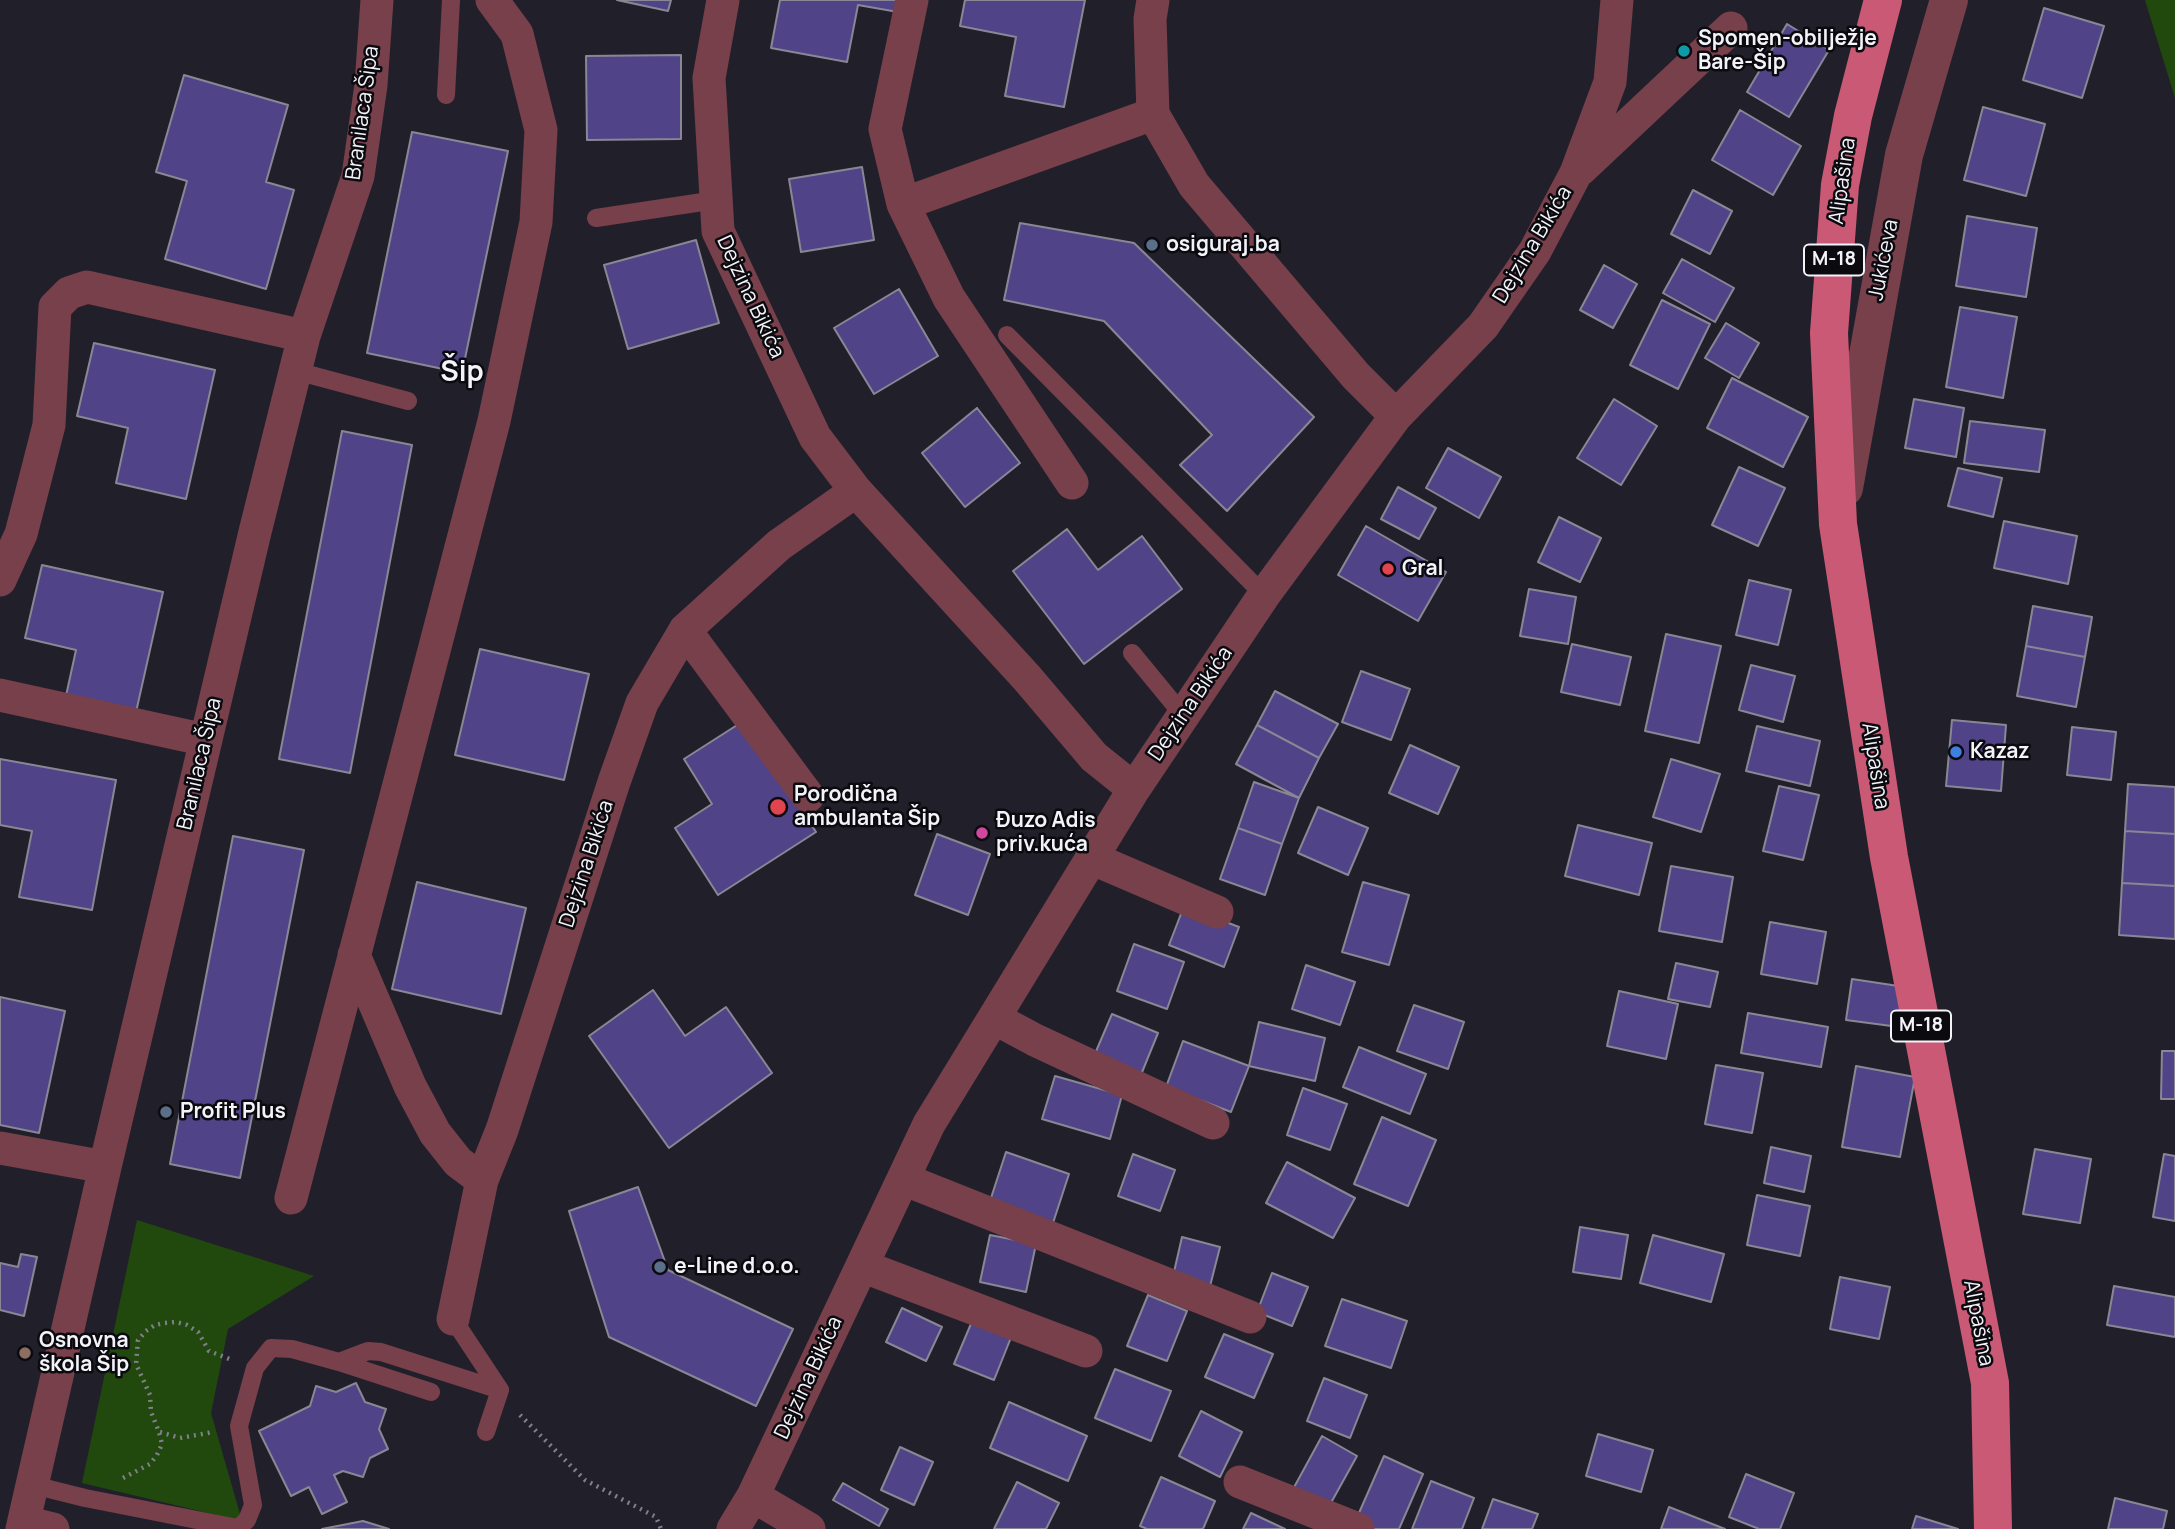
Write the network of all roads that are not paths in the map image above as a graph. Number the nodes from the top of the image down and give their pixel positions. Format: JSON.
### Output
{"nodes":[{"id":1,"x":377,"y":0,"type":"edge"},
{"id":2,"x":451,"y":0,"type":"edge"},
{"id":3,"x":492,"y":0,"type":"edge"},
{"id":4,"x":723,"y":0,"type":"edge"},
{"id":5,"x":912,"y":0,"type":"edge"},
{"id":6,"x":1153,"y":0,"type":"edge"},
{"id":7,"x":1617,"y":0,"type":"edge"},
{"id":8,"x":1883,"y":0,"type":"edge"},
{"id":9,"x":1949,"y":0,"type":"edge"},
{"id":10,"x":1731,"y":28,"type":"dead end"},
{"id":11,"x":446,"y":95,"type":"dead end"},
{"id":12,"x":1153,"y":114,"type":"junction"},
{"id":13,"x":1576,"y":173,"type":"junction"},
{"id":14,"x":716,"y":200,"type":"junction"},
{"id":15,"x":903,"y":204,"type":"junction"},
{"id":16,"x":596,"y":218,"type":"dead end"},
{"id":17,"x":1007,"y":335,"type":"dead end"},
{"id":18,"x":304,"y":336,"type":"junction"},
{"id":19,"x":296,"y":371,"type":"junction"},
{"id":20,"x":408,"y":401,"type":"dead end"},
{"id":21,"x":1396,"y":416,"type":"junction"},
{"id":22,"x":1072,"y":483,"type":"dead end"},
{"id":23,"x":856,"y":491,"type":"junction"},
{"id":24,"x":1838,"y":524,"type":"junction"},
{"id":25,"x":0,"y":580,"type":"edge"},
{"id":26,"x":1264,"y":595,"type":"junction"},
{"id":27,"x":685,"y":630,"type":"junction"},
{"id":28,"x":1132,"y":653,"type":"dead end"},
{"id":29,"x":0,"y":695,"type":"edge"},
{"id":30,"x":1183,"y":715,"type":"junction"},
{"id":31,"x":205,"y":740,"type":"junction"},
{"id":32,"x":1134,"y":789,"type":"junction"},
{"id":33,"x":808,"y":796,"type":"dead end"},
{"id":34,"x":1091,"y":858,"type":"junction"},
{"id":35,"x":1217,"y":912,"type":"dead end"},
{"id":36,"x":354,"y":955,"type":"junction"},
{"id":37,"x":994,"y":1018,"type":"junction"},
{"id":38,"x":1213,"y":1124,"type":"dead end"},
{"id":39,"x":0,"y":1148,"type":"edge"},
{"id":40,"x":105,"y":1167,"type":"junction"},
{"id":41,"x":903,"y":1179,"type":"junction"},
{"id":42,"x":482,"y":1180,"type":"junction"},
{"id":43,"x":291,"y":1198,"type":"dead end"},
{"id":44,"x":862,"y":1266,"type":"junction"},
{"id":45,"x":1250,"y":1317,"type":"dead end"},
{"id":46,"x":453,"y":1319,"type":"joint"},
{"id":47,"x":1086,"y":1351,"type":"dead end"},
{"id":48,"x":339,"y":1363,"type":"junction"},
{"id":49,"x":500,"y":1390,"type":"junction"},
{"id":50,"x":431,"y":1392,"type":"dead end"},
{"id":51,"x":486,"y":1432,"type":"dead end"},
{"id":52,"x":1240,"y":1482,"type":"dead end"},
{"id":53,"x":33,"y":1485,"type":"junction"},
{"id":54,"x":754,"y":1496,"type":"junction"},
{"id":55,"x":33,"y":1527,"type":"edge"},
{"id":56,"x":733,"y":1529,"type":"edge"},
{"id":57,"x":808,"y":1529,"type":"edge"},
{"id":58,"x":1358,"y":1529,"type":"edge"},
{"id":59,"x":1993,"y":1529,"type":"edge"}],
"edges":[{"from":1,"to":18,"type":"street","name":"Branilaca Šipa"},
{"from":2,"to":11,"type":"lane"},
{"from":3,"to":36,"type":"street"},
{"from":4,"to":14,"type":"street","name":"Dejzina Bikića"},
{"from":5,"to":15,"type":"street"},
{"from":6,"to":12,"type":"street"},
{"from":7,"to":13,"type":"street","name":"Dejzina Bikića"},
{"from":8,"to":24,"type":"main road","name":"Alipašina","number":"M-18"},
{"from":9,"to":24,"type":"street","name":"Jukićeva"},
{"from":10,"to":13,"type":"street"},
{"from":12,"to":15,"type":"street"},
{"from":12,"to":21,"type":"street"},
{"from":13,"to":21,"type":"street","name":"Dejzina Bikića"},
{"from":14,"to":16,"type":"lane"},
{"from":14,"to":23,"type":"street","name":"Dejzina Bikića"},
{"from":15,"to":22,"type":"street"},
{"from":17,"to":26,"type":"lane"},
{"from":18,"to":19,"type":"street","name":"Branilaca Šipa"},
{"from":18,"to":25,"type":"street"},
{"from":19,"to":20,"type":"lane"},
{"from":19,"to":31,"type":"street","name":"Branilaca Šipa"},
{"from":21,"to":26,"type":"street","name":"Dejzina Bikića"},
{"from":23,"to":27,"type":"street","name":"Dejzina Bikića"},
{"from":23,"to":32,"type":"street","name":"Dejzina Bikića"},
{"from":24,"to":59,"type":"main road","name":"Alipašina","number":"M-18"},
{"from":26,"to":30,"type":"street","name":"Dejzina Bikića"},
{"from":27,"to":33,"type":"street"},
{"from":27,"to":42,"type":"street","name":"Dejzina Bikića"},
{"from":28,"to":30,"type":"lane"},
{"from":29,"to":31,"type":"street"},
{"from":30,"to":32,"type":"street","name":"Dejzina Bikića"},
{"from":31,"to":40,"type":"street","name":"Branilaca Šipa"},
{"from":32,"to":34,"type":"street","name":"Dejzina Bikića"},
{"from":34,"to":35,"type":"street"},
{"from":34,"to":37,"type":"street","name":"Dejzina Bikića"},
{"from":36,"to":42,"type":"street"},
{"from":36,"to":43,"type":"street"},
{"from":37,"to":38,"type":"street"},
{"from":37,"to":41,"type":"street","name":"Dejzina Bikića"},
{"from":39,"to":40,"type":"street"},
{"from":40,"to":53,"type":"street","name":"Branilaca Šipa"},
{"from":41,"to":44,"type":"street","name":"Dejzina Bikića"},
{"from":41,"to":45,"type":"street"},
{"from":42,"to":46,"type":"street","name":"Dejzina Bikića"},
{"from":44,"to":47,"type":"street"},
{"from":44,"to":54,"type":"street","name":"Dejzina Bikića"},
{"from":46,"to":49,"type":"lane"},
{"from":48,"to":49,"type":"lane"},
{"from":48,"to":50,"type":"lane"},
{"from":48,"to":53,"type":"lane"},
{"from":49,"to":51,"type":"lane"},
{"from":52,"to":58,"type":"street"},
{"from":53,"to":55,"type":"street","name":"Branilaca Šipa"},
{"from":54,"to":56,"type":"street","name":"Dejzina Bikića"},
{"from":54,"to":57,"type":"street"}]}
